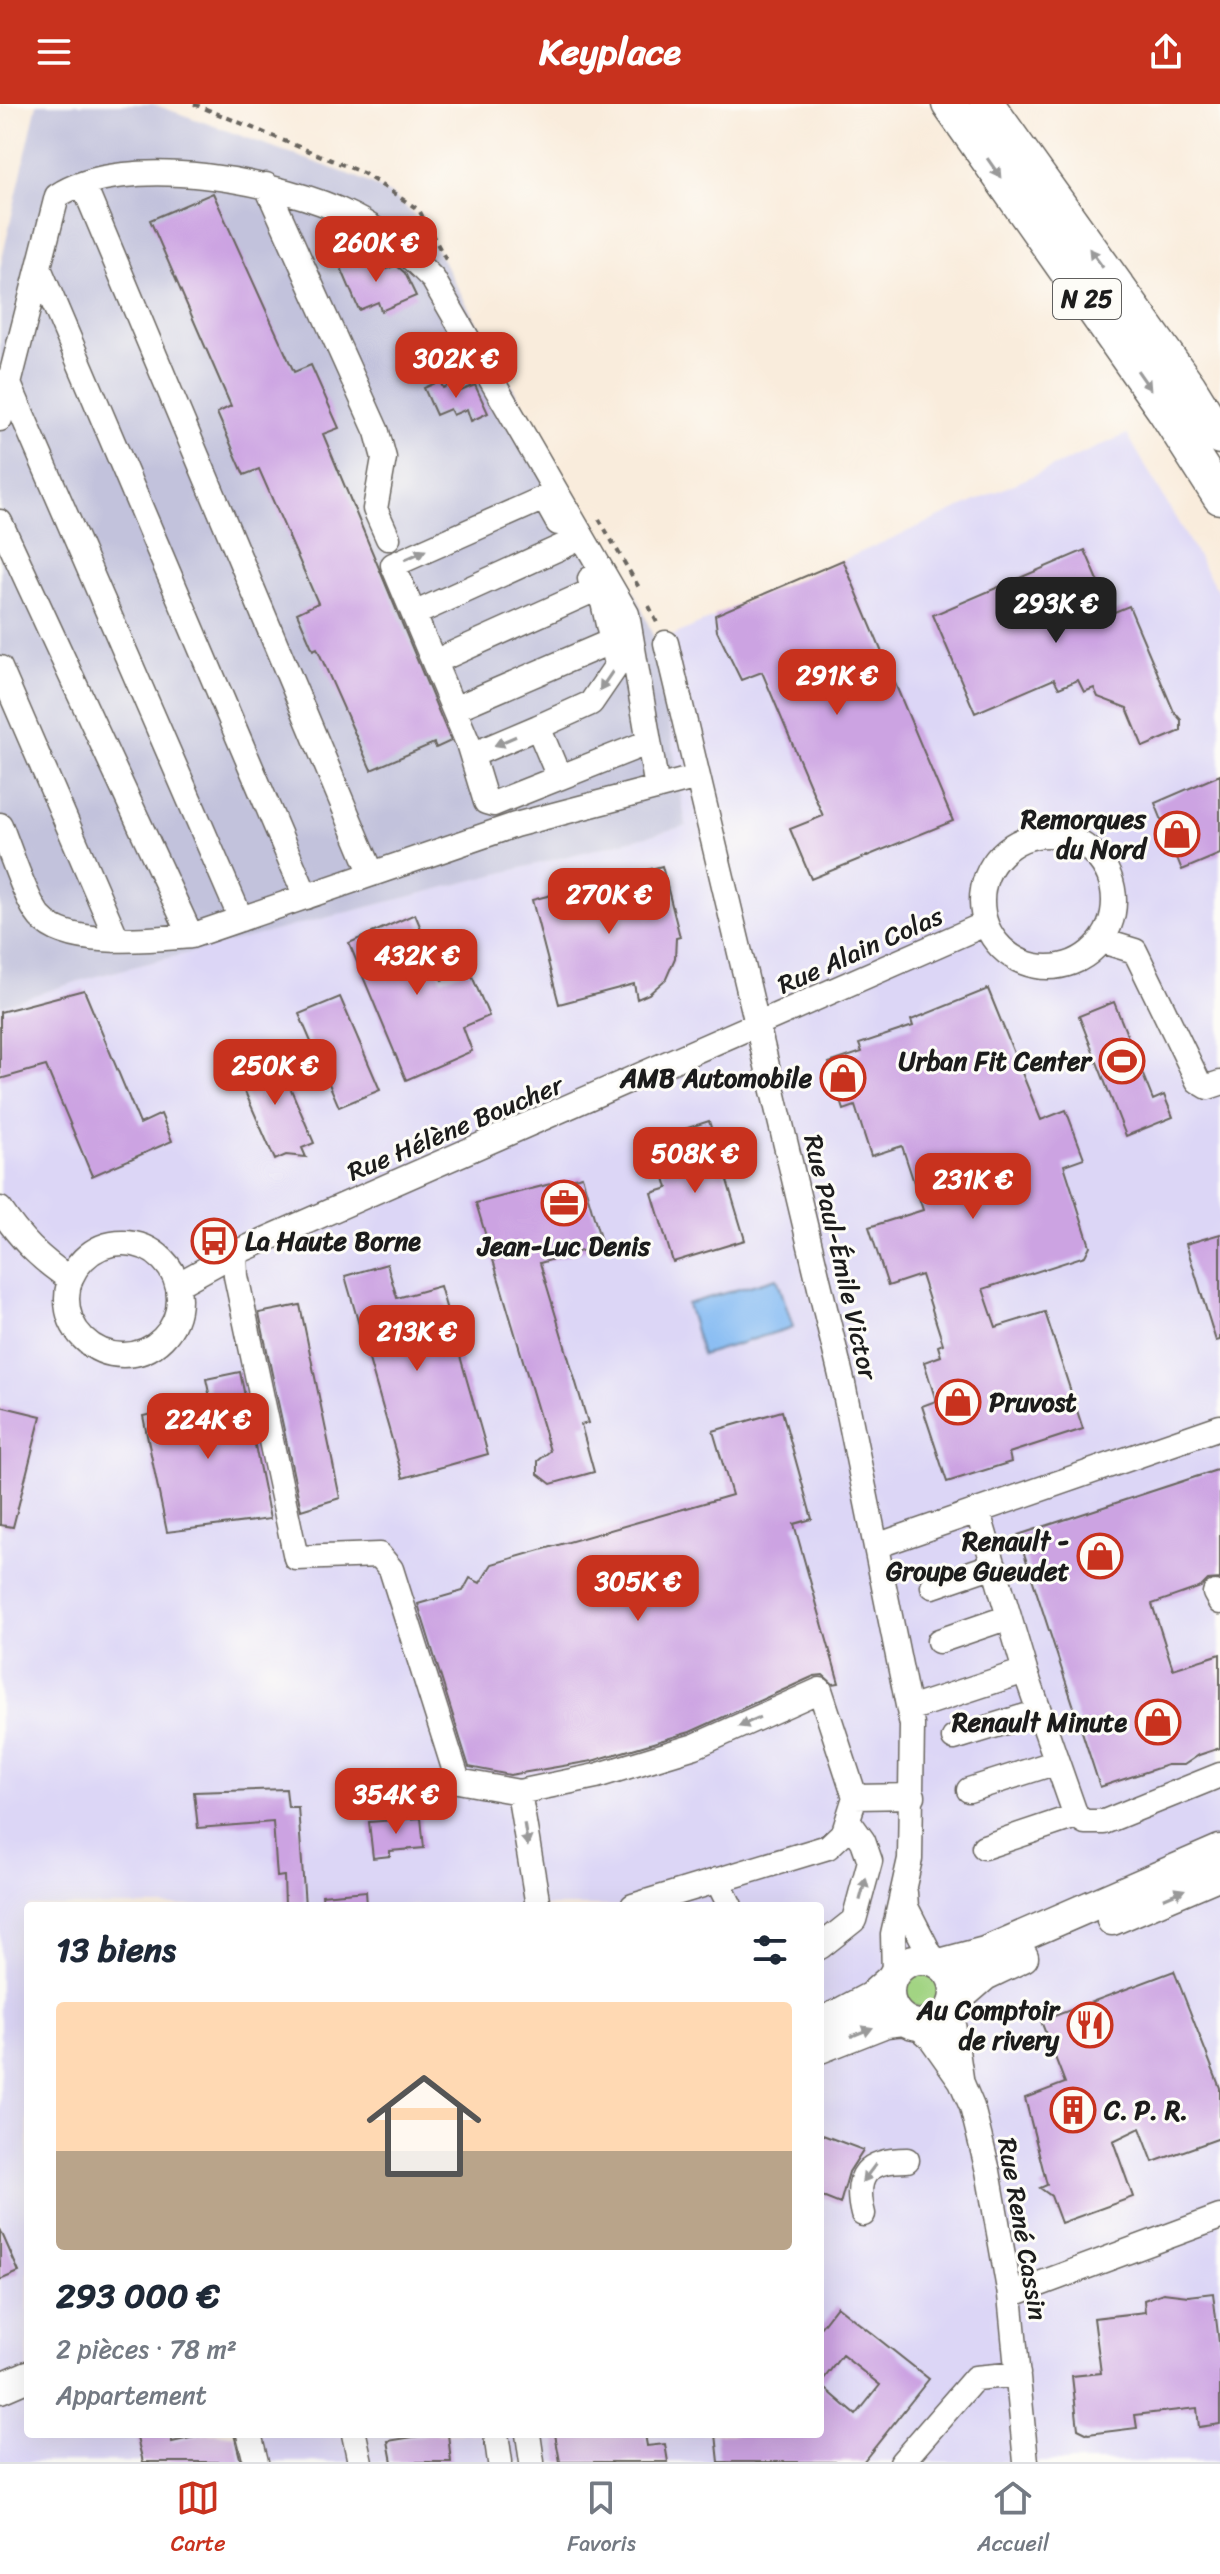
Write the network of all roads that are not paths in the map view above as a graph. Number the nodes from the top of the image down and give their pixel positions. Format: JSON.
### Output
{"nodes":[{"id":1,"x":949,"y":104,"type":"edge"},
{"id":2,"x":987,"y":104,"type":"edge"},
{"id":3,"x":83,"y":184,"type":"junction"},
{"id":4,"x":266,"y":185,"type":"junction"},
{"id":5,"x":39,"y":268,"type":"junction"},
{"id":6,"x":9,"y":384,"type":"junction"},
{"id":7,"x":0,"y":419,"type":"edge"},
{"id":8,"x":1220,"y":437,"type":"edge"},
{"id":9,"x":1220,"y":497,"type":"edge"},
{"id":10,"x":0,"y":522,"type":"edge"},
{"id":11,"x":388,"y":538,"type":"dead end"},
{"id":12,"x":570,"y":543,"type":"junction"},
{"id":13,"x":596,"y":589,"type":"junction"},
{"id":14,"x":414,"y":614,"type":"junction"},
{"id":15,"x":612,"y":641,"type":"junction"},
{"id":16,"x":666,"y":643,"type":"dead end"},
{"id":17,"x":434,"y":662,"type":"junction"},
{"id":18,"x":0,"y":668,"type":"edge"},
{"id":19,"x":454,"y":709,"type":"junction"},
{"id":20,"x":538,"y":727,"type":"junction"},
{"id":21,"x":649,"y":742,"type":"junction"},
{"id":22,"x":472,"y":755,"type":"junction"},
{"id":23,"x":559,"y":777,"type":"junction"},
{"id":24,"x":698,"y":777,"type":"junction"},
{"id":25,"x":657,"y":788,"type":"junction"},
{"id":26,"x":0,"y":825,"type":"edge"},
{"id":27,"x":372,"y":874,"type":"junction"},
{"id":28,"x":306,"y":897,"type":"junction"},
{"id":29,"x":241,"y":919,"type":"junction"},
{"id":30,"x":985,"y":924,"type":"junction"},
{"id":31,"x":191,"y":936,"type":"junction"},
{"id":32,"x":117,"y":939,"type":"junction"},
{"id":33,"x":1102,"y":941,"type":"junction"},
{"id":34,"x":757,"y":1027,"type":"junction"},
{"id":35,"x":1220,"y":1083,"type":"edge"},
{"id":36,"x":0,"y":1209,"type":"edge"},
{"id":37,"x":235,"y":1253,"type":"junction"},
{"id":38,"x":70,"y":1279,"type":"junction"},
{"id":39,"x":177,"y":1285,"type":"junction"},
{"id":40,"x":1220,"y":1427,"type":"edge"},
{"id":41,"x":978,"y":1512,"type":"junction"},
{"id":42,"x":876,"y":1546,"type":"junction"},
{"id":43,"x":994,"y":1565,"type":"junction"},
{"id":44,"x":933,"y":1586,"type":"dead end"},
{"id":45,"x":1009,"y":1617,"type":"junction"},
{"id":46,"x":939,"y":1641,"type":"dead end"},
{"id":47,"x":1025,"y":1671,"type":"junction"},
{"id":48,"x":909,"y":1709,"type":"junction"},
{"id":49,"x":1039,"y":1712,"type":"junction"},
{"id":50,"x":954,"y":1738,"type":"dead end"},
{"id":51,"x":1057,"y":1762,"type":"junction"},
{"id":52,"x":1220,"y":1775,"type":"edge"},
{"id":53,"x":969,"y":1790,"type":"dead end"},
{"id":54,"x":519,"y":1792,"type":"junction"},
{"id":55,"x":913,"y":1796,"type":"junction"},
{"id":56,"x":852,"y":1808,"type":"junction"},
{"id":57,"x":1076,"y":1816,"type":"junction"},
{"id":58,"x":984,"y":1847,"type":"dead end"},
{"id":59,"x":1220,"y":1850,"type":"edge"},
{"id":60,"x":1220,"y":1874,"type":"edge"},
{"id":61,"x":717,"y":1880,"type":"junction"},
{"id":62,"x":904,"y":1890,"type":"junction"},
{"id":63,"x":537,"y":1902,"type":"edge"},
{"id":64,"x":646,"y":1902,"type":"edge"},
{"id":65,"x":728,"y":1902,"type":"edge"},
{"id":66,"x":824,"y":1944,"type":"edge"},
{"id":67,"x":936,"y":1962,"type":"junction"},
{"id":68,"x":893,"y":1976,"type":"junction"},
{"id":69,"x":953,"y":2005,"type":"junction"},
{"id":70,"x":824,"y":2022,"type":"edge"},
{"id":71,"x":910,"y":2022,"type":"junction"},
{"id":72,"x":824,"y":2046,"type":"edge"},
{"id":73,"x":961,"y":2081,"type":"junction"},
{"id":74,"x":907,"y":2160,"type":"dead end"},
{"id":75,"x":863,"y":2214,"type":"dead end"},
{"id":76,"x":1220,"y":2217,"type":"edge"},
{"id":77,"x":1010,"y":2295,"type":"junction"},
{"id":78,"x":1018,"y":2374,"type":"junction"},
{"id":79,"x":24,"y":2378,"type":"edge"},
{"id":80,"x":0,"y":2388,"type":"edge"},
{"id":81,"x":250,"y":2438,"type":"edge"},
{"id":82,"x":355,"y":2438,"type":"edge"},
{"id":83,"x":497,"y":2438,"type":"edge"},
{"id":84,"x":529,"y":2438,"type":"edge"},
{"id":85,"x":256,"y":2462,"type":"edge"},
{"id":86,"x":360,"y":2462,"type":"edge"},
{"id":87,"x":500,"y":2462,"type":"edge"},
{"id":88,"x":532,"y":2462,"type":"edge"},
{"id":89,"x":902,"y":2462,"type":"edge"},
{"id":90,"x":1026,"y":2462,"type":"edge"}],
"edges":[{"from":1,"to":9,"type":"highway","number":"N 25","one_way":true},
{"from":8,"to":2,"type":"highway","number":"N 25","one_way":true},
{"from":3,"to":4,"type":"street"},
{"from":3,"to":5,"type":"street"},
{"from":3,"to":27,"type":"street"},
{"from":4,"to":11,"type":"street"},
{"from":4,"to":21,"type":"street"},
{"from":5,"to":6,"type":"street"},
{"from":5,"to":28,"type":"street"},
{"from":6,"to":7,"type":"street"},
{"from":6,"to":29,"type":"street"},
{"from":10,"to":31,"type":"street"},
{"from":12,"to":13,"type":"street"},
{"from":12,"to":14,"type":"street"},
{"from":14,"to":12,"type":"street","one_way":true},
{"from":13,"to":15,"type":"street"},
{"from":13,"to":17,"type":"street"},
{"from":14,"to":17,"type":"street"},
{"from":15,"to":19,"type":"street"},
{"from":15,"to":20,"type":"street","one_way":true},
{"from":16,"to":24,"type":"street","name":"Rue Paul-Émile Victor"},
{"from":17,"to":19,"type":"street"},
{"from":18,"to":32,"type":"street"},
{"from":19,"to":22,"type":"street"},
{"from":20,"to":22,"type":"street","one_way":true},
{"from":20,"to":23,"type":"street"},
{"from":21,"to":23,"type":"street"},
{"from":21,"to":25,"type":"street"},
{"from":22,"to":23,"type":"street"},
{"from":24,"to":25,"type":"street"},
{"from":24,"to":34,"type":"street","name":"Rue Paul-Émile Victor"},
{"from":25,"to":27,"type":"street"},
{"from":26,"to":32,"type":"street"},
{"from":27,"to":28,"type":"street"},
{"from":28,"to":29,"type":"street"},
{"from":29,"to":31,"type":"street"},
{"from":30,"to":33,"type":"street","name":"Rue Alain Colas"},
{"from":30,"to":33,"type":"street","name":"Rue Alain Colas"},
{"from":30,"to":34,"type":"street","name":"Rue Alain Colas"},
{"from":31,"to":32,"type":"street"},
{"from":33,"to":35,"type":"street"},
{"from":34,"to":37,"type":"street","name":"Rue Hélène Boucher"},
{"from":34,"to":42,"type":"street","name":"Rue Paul-Émile Victor"},
{"from":36,"to":38,"type":"street"},
{"from":37,"to":39,"type":"street","name":"Rue Hélène Boucher"},
{"from":37,"to":54,"type":"street"},
{"from":38,"to":39,"type":"street"},
{"from":38,"to":39,"type":"street"},
{"from":40,"to":41,"type":"street"},
{"from":41,"to":42,"type":"street"},
{"from":41,"to":43,"type":"street"},
{"from":42,"to":48,"type":"street","name":"Rue Paul-Émile Victor"},
{"from":43,"to":44,"type":"street"},
{"from":43,"to":45,"type":"street"},
{"from":45,"to":46,"type":"street"},
{"from":45,"to":47,"type":"street"},
{"from":47,"to":48,"type":"street"},
{"from":47,"to":49,"type":"street"},
{"from":48,"to":55,"type":"street","name":"Rue Paul-Émile Victor"},
{"from":49,"to":50,"type":"street"},
{"from":49,"to":51,"type":"street"},
{"from":51,"to":53,"type":"street"},
{"from":51,"to":57,"type":"street"},
{"from":52,"to":57,"type":"street"},
{"from":56,"to":54,"type":"street","one_way":true},
{"from":54,"to":63,"type":"street","one_way":true},
{"from":55,"to":56,"type":"street"},
{"from":55,"to":62,"type":"street","name":"Rue Paul-Émile Victor"},
{"from":56,"to":61,"type":"street"},
{"from":66,"to":56,"type":"street","one_way":true},
{"from":57,"to":58,"type":"street"},
{"from":59,"to":67,"type":"main road"},
{"from":69,"to":60,"type":"main road","one_way":true},
{"from":61,"to":64,"type":"street"},
{"from":61,"to":65,"type":"street"},
{"from":62,"to":67,"type":"street","name":"Rue Paul-Émile Victor"},
{"from":62,"to":68,"type":"street","name":"Rue Paul-Émile Victor"},
{"from":67,"to":68,"type":"main road"},
{"from":67,"to":69,"type":"main road"},
{"from":68,"to":70,"type":"main road"},
{"from":68,"to":71,"type":"main road"},
{"from":69,"to":71,"type":"main road"},
{"from":69,"to":73,"type":"street"},
{"from":72,"to":71,"type":"main road","one_way":true},
{"from":71,"to":73,"type":"street","name":"Rue René Cassin"},
{"from":73,"to":77,"type":"street","name":"Rue René Cassin"},
{"from":74,"to":75,"type":"street","one_way":true},
{"from":76,"to":77,"type":"street"},
{"from":77,"to":78,"type":"street","name":"Rue René Cassin"},
{"from":78,"to":89,"type":"street"},
{"from":78,"to":90,"type":"street","name":"Rue René Cassin"},
{"from":79,"to":80,"type":"main road"},
{"from":81,"to":85,"type":"street"},
{"from":82,"to":86,"type":"street"},
{"from":83,"to":87,"type":"street"},
{"from":84,"to":88,"type":"street"}]}
